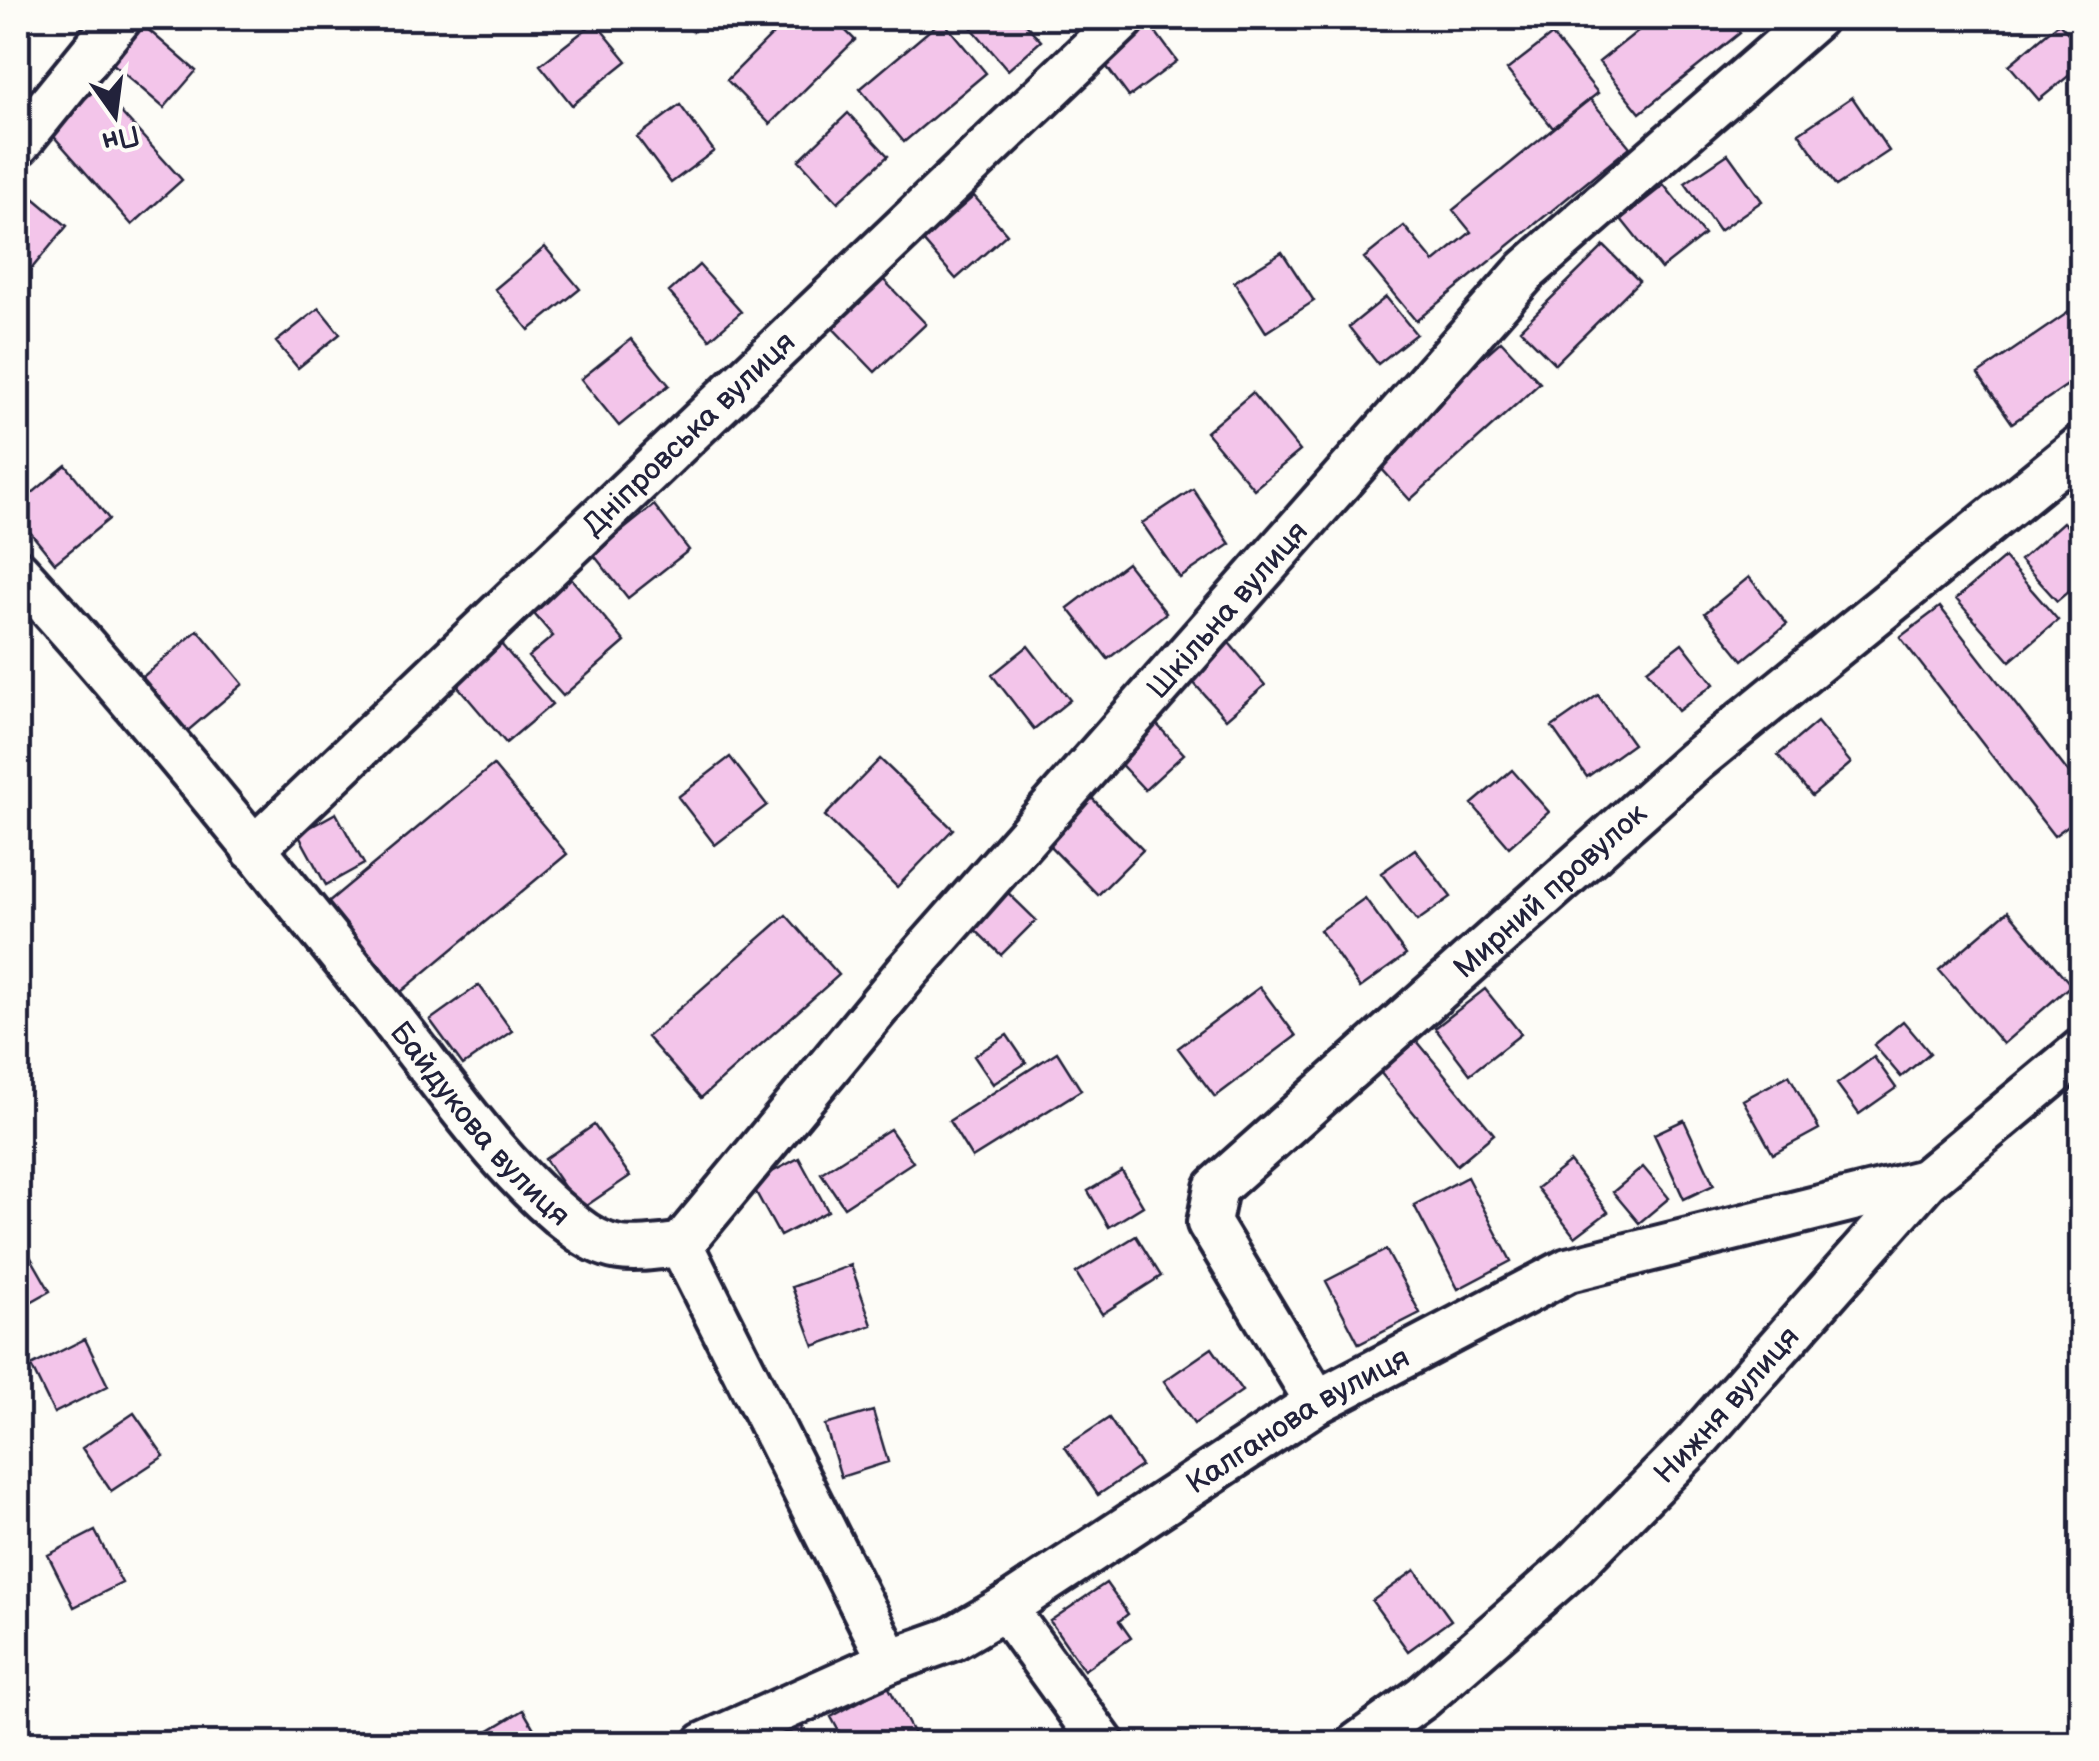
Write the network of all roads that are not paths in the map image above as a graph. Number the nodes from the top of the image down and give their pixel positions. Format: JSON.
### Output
{"nodes":[{"id":1,"x":120,"y":18,"type":"edge"},
{"id":2,"x":1124,"y":18,"type":"edge"},
{"id":3,"x":1814,"y":18,"type":"edge"},
{"id":4,"x":18,"y":144,"type":"edge"},
{"id":5,"x":2082,"y":446,"type":"edge"},
{"id":6,"x":18,"y":572,"type":"edge"},
{"id":7,"x":253,"y":848,"type":"junction"},
{"id":8,"x":2082,"y":1050,"type":"edge"},
{"id":9,"x":1925,"y":1181,"type":"junction"},
{"id":10,"x":681,"y":1246,"type":"junction"},
{"id":11,"x":1317,"y":1402,"type":"junction"},
{"id":12,"x":1005,"y":1608,"type":"junction"},
{"id":13,"x":890,"y":1661,"type":"junction"},
{"id":14,"x":705,"y":1744,"type":"edge"},
{"id":15,"x":1104,"y":1744,"type":"edge"},
{"id":16,"x":1358,"y":1744,"type":"edge"}],
"edges":[{"from":1,"to":4,"type":"street"},
{"from":2,"to":7,"type":"street","name":"Дніпровська вулиця"},
{"from":3,"to":10,"type":"street","name":"Шкільна вулиця"},
{"from":5,"to":11,"type":"street","name":"Мирний провулок"},
{"from":6,"to":7,"type":"street","name":"Байдукова вулиця"},
{"from":7,"to":10,"type":"street","name":"Байдукова вулиця"},
{"from":8,"to":9,"type":"street","name":"Нижня вулиця"},
{"from":9,"to":11,"type":"street","name":"Калганова вулиця"},
{"from":9,"to":16,"type":"street","name":"Нижня вулиця"},
{"from":10,"to":13,"type":"street"},
{"from":11,"to":12,"type":"street","name":"Калганова вулиця"},
{"from":12,"to":13,"type":"street","name":"Калганова вулиця"},
{"from":12,"to":15,"type":"street"},
{"from":13,"to":14,"type":"street","name":"Калганова вулиця"}]}
